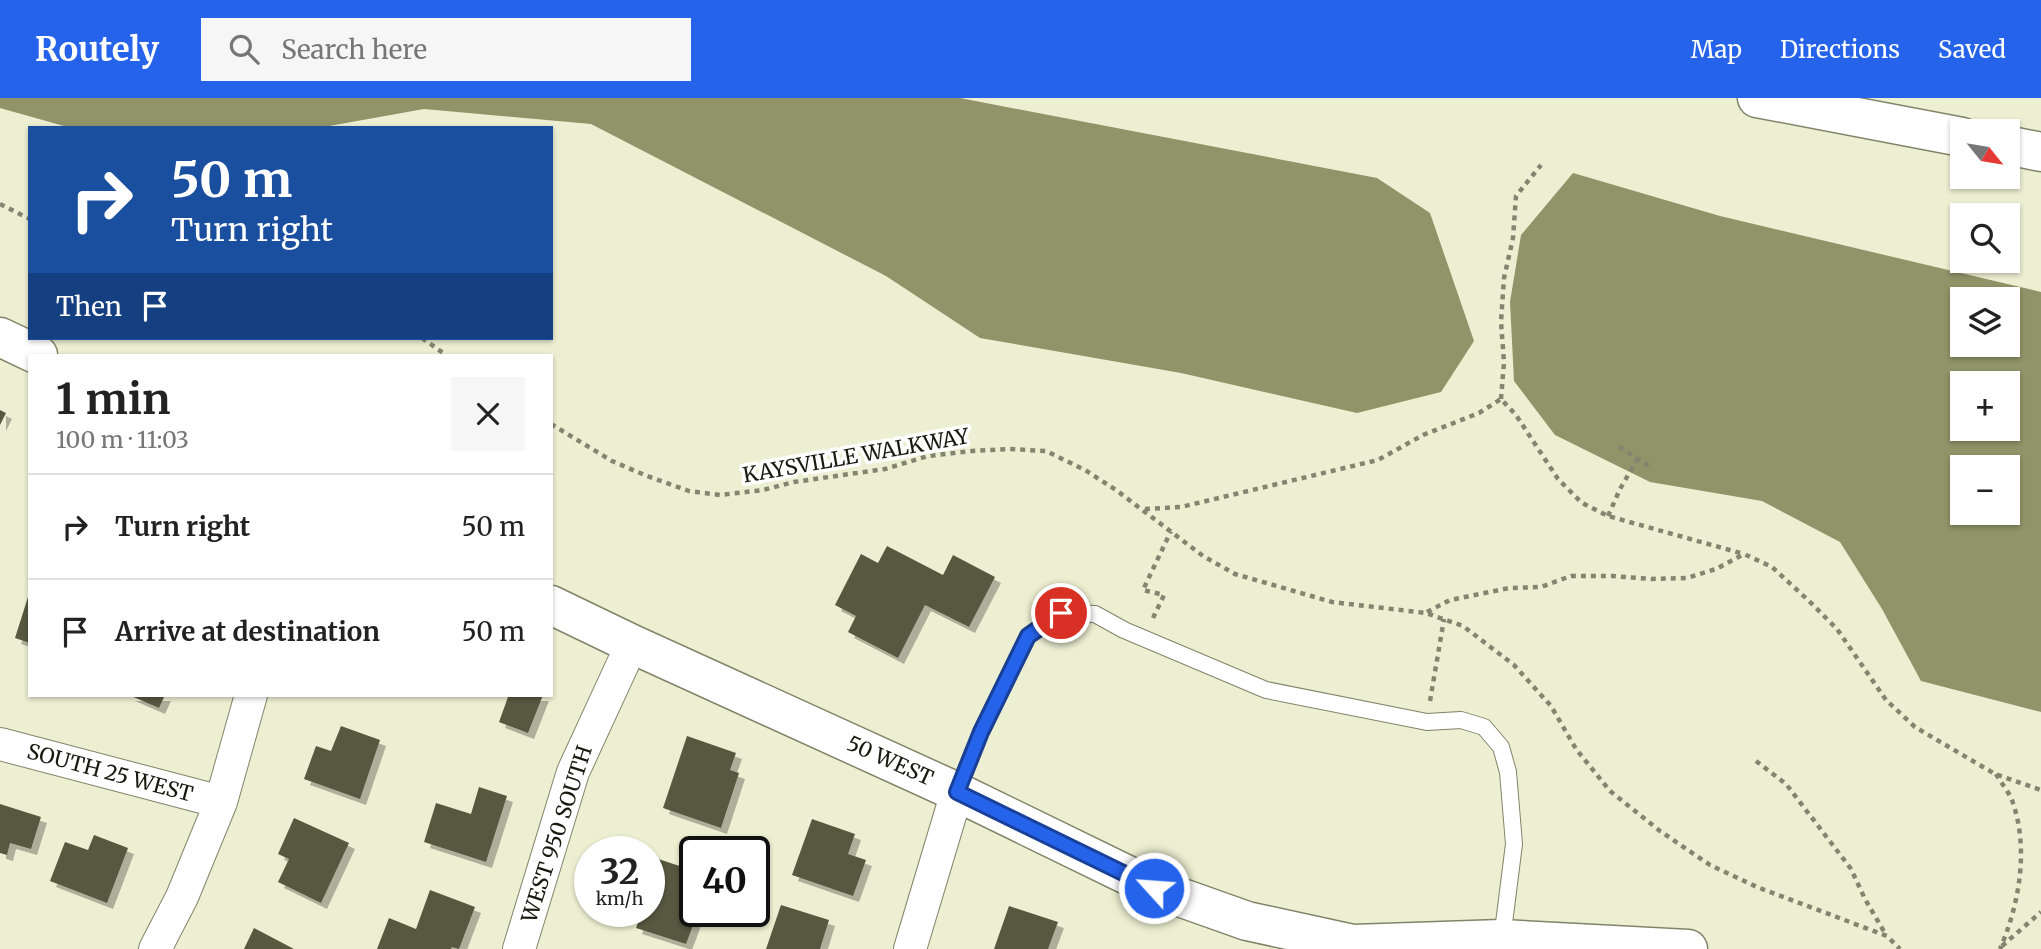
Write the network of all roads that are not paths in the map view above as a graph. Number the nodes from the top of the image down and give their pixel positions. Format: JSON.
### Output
{"nodes":[{"id":1,"x":1757,"y":98,"type":"edge"},
{"id":2,"x":1950,"y":135,"type":"edge"},
{"id":3,"x":2020,"y":148,"type":"edge"},
{"id":4,"x":2041,"y":152,"type":"edge"},
{"id":5,"x":0,"y":337,"type":"edge"},
{"id":6,"x":36,"y":354,"type":"edge"},
{"id":7,"x":553,"y":606,"type":"edge"},
{"id":8,"x":632,"y":644,"type":"junction"},
{"id":9,"x":250,"y":697,"type":"edge"},
{"id":10,"x":0,"y":744,"type":"edge"},
{"id":11,"x":957,"y":792,"type":"junction"},
{"id":12,"x":221,"y":802,"type":"junction"},
{"id":13,"x":1502,"y":944,"type":"edge"},
{"id":14,"x":155,"y":949,"type":"edge"},
{"id":15,"x":519,"y":949,"type":"edge"},
{"id":16,"x":910,"y":949,"type":"edge"},
{"id":17,"x":1688,"y":949,"type":"edge"}],
"edges":[{"from":1,"to":2,"type":"main road"},
{"from":3,"to":4,"type":"main road"},
{"from":5,"to":6,"type":"main road"},
{"from":7,"to":8,"type":"main road","name":"50 WEST"},
{"from":8,"to":11,"type":"main road","name":"50 WEST"},
{"from":8,"to":15,"type":"street","name":"WEST 950 SOUTH"},
{"from":9,"to":12,"type":"street"},
{"from":10,"to":12,"type":"street","name":"SOUTH 25 WEST"},
{"from":11,"to":13,"type":"main road","name":"50 WEST"},
{"from":11,"to":13,"type":"lane"},
{"from":11,"to":16,"type":"street"},
{"from":12,"to":14,"type":"street"},
{"from":13,"to":17,"type":"main road","name":"50 WEST"}]}
